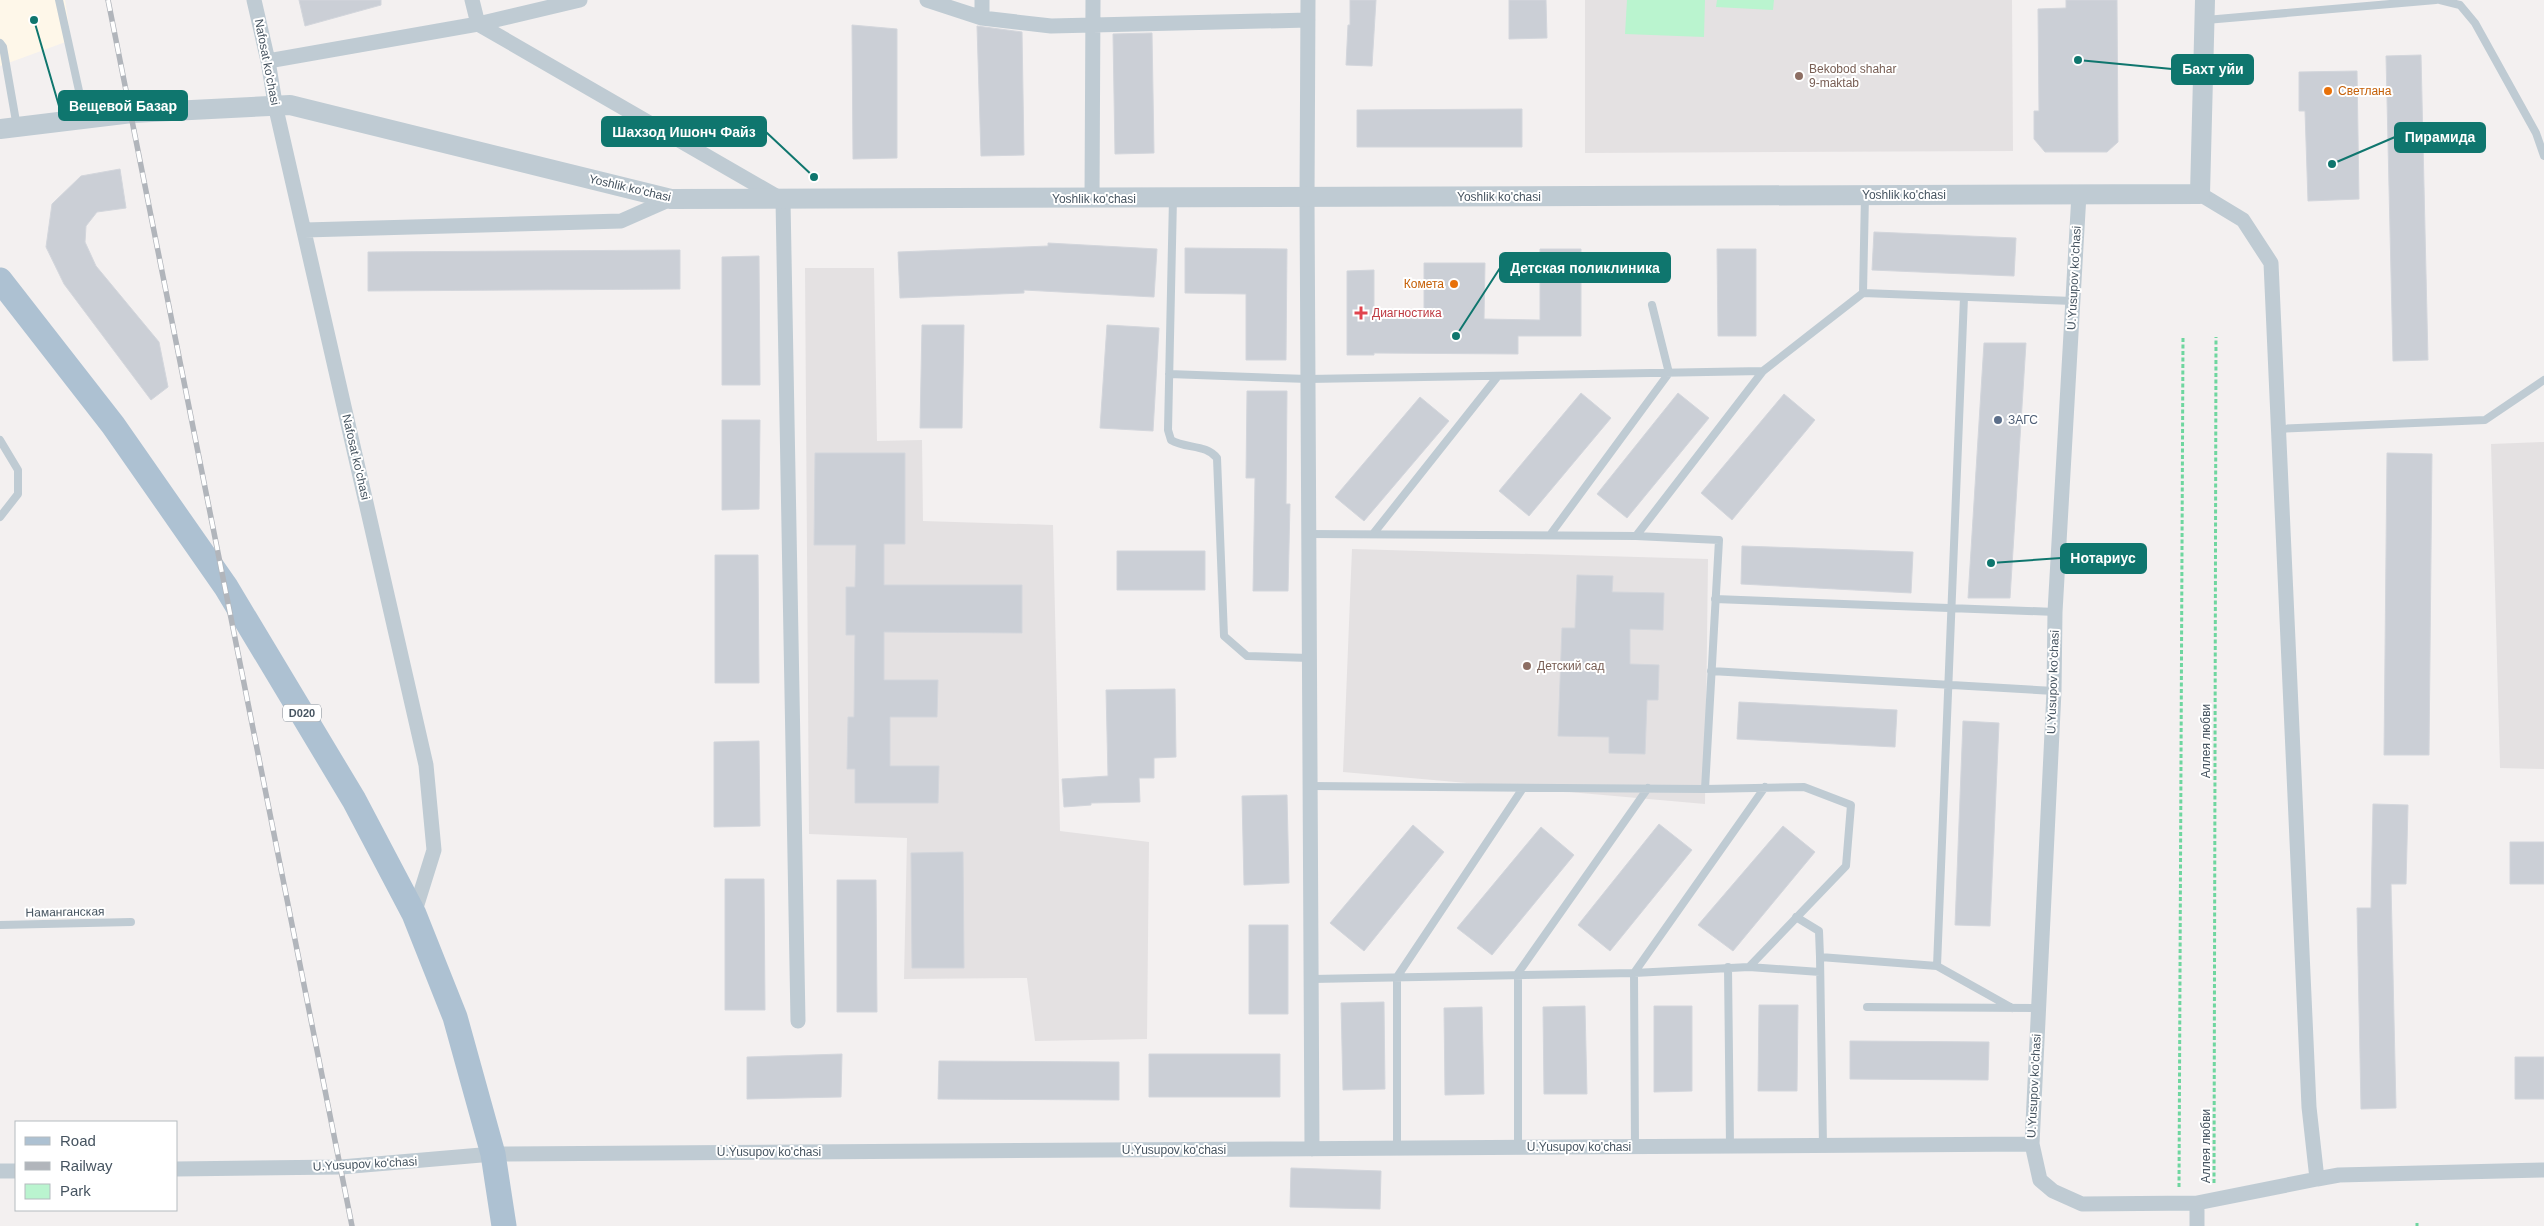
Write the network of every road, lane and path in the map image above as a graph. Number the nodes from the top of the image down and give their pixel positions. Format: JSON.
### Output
{"nodes":[{"id":1,"x":59,"y":0,"type":"edge"},
{"id":2,"x":254,"y":0,"type":"edge"},
{"id":3,"x":472,"y":0,"type":"edge"},
{"id":4,"x":580,"y":0,"type":"edge"},
{"id":5,"x":927,"y":0,"type":"edge"},
{"id":6,"x":982,"y":0,"type":"edge"},
{"id":7,"x":1093,"y":0,"type":"edge"},
{"id":8,"x":1308,"y":0,"type":"edge"},
{"id":9,"x":2205,"y":0,"type":"edge"},
{"id":10,"x":2436,"y":0,"type":"edge"},
{"id":11,"x":2440,"y":0,"type":"edge"},
{"id":12,"x":982,"y":18,"type":"junction"},
{"id":13,"x":1308,"y":20,"type":"junction"},
{"id":14,"x":2204,"y":20,"type":"junction"},
{"id":15,"x":478,"y":24,"type":"junction"},
{"id":16,"x":1092,"y":25,"type":"junction"},
{"id":17,"x":0,"y":43,"type":"edge"},
{"id":18,"x":268,"y":61,"type":"junction"},
{"id":19,"x":276,"y":104,"type":"junction"},
{"id":20,"x":85,"y":119,"type":"junction"},
{"id":21,"x":9,"y":128,"type":"edge"},
{"id":22,"x":2544,"y":156,"type":"edge"},
{"id":23,"x":2078,"y":194,"type":"junction"},
{"id":24,"x":2200,"y":194,"type":"junction"},
{"id":25,"x":1865,"y":195,"type":"junction"},
{"id":26,"x":1092,"y":198,"type":"junction"},
{"id":27,"x":1173,"y":198,"type":"junction"},
{"id":28,"x":1306,"y":198,"type":"junction"},
{"id":29,"x":671,"y":199,"type":"junction"},
{"id":30,"x":784,"y":200,"type":"junction"},
{"id":31,"x":305,"y":230,"type":"junction"},
{"id":32,"x":0,"y":280,"type":"edge"},
{"id":33,"x":1863,"y":293,"type":"junction"},
{"id":34,"x":1964,"y":297,"type":"junction"},
{"id":35,"x":2073,"y":301,"type":"junction"},
{"id":36,"x":1652,"y":305,"type":"dead end"},
{"id":37,"x":2216,"y":337,"type":"dead end"},
{"id":38,"x":2183,"y":338,"type":"dead end"},
{"id":39,"x":1763,"y":371,"type":"junction"},
{"id":40,"x":1669,"y":373,"type":"junction"},
{"id":41,"x":1169,"y":374,"type":"junction"},
{"id":42,"x":1498,"y":376,"type":"junction"},
{"id":43,"x":1308,"y":379,"type":"junction"},
{"id":44,"x":2544,"y":380,"type":"edge"},
{"id":45,"x":2277,"y":429,"type":"junction"},
{"id":46,"x":0,"y":440,"type":"edge"},
{"id":47,"x":0,"y":517,"type":"edge"},
{"id":48,"x":1309,"y":534,"type":"junction"},
{"id":49,"x":1373,"y":534,"type":"junction"},
{"id":50,"x":1550,"y":535,"type":"junction"},
{"id":51,"x":1636,"y":536,"type":"junction"},
{"id":52,"x":1715,"y":598,"type":"junction"},
{"id":53,"x":1950,"y":608,"type":"junction"},
{"id":54,"x":2055,"y":612,"type":"junction"},
{"id":55,"x":1309,"y":658,"type":"junction"},
{"id":56,"x":1711,"y":671,"type":"junction"},
{"id":57,"x":1947,"y":685,"type":"junction"},
{"id":58,"x":2054,"y":691,"type":"junction"},
{"id":59,"x":1310,"y":786,"type":"junction"},
{"id":60,"x":1765,"y":787,"type":"junction"},
{"id":61,"x":1523,"y":788,"type":"junction"},
{"id":62,"x":1648,"y":788,"type":"junction"},
{"id":63,"x":1705,"y":789,"type":"junction"},
{"id":64,"x":414,"y":914,"type":"junction"},
{"id":65,"x":1796,"y":917,"type":"junction"},
{"id":66,"x":131,"y":922,"type":"dead end"},
{"id":67,"x":0,"y":925,"type":"edge"},
{"id":68,"x":1820,"y":958,"type":"junction"},
{"id":69,"x":1937,"y":966,"type":"junction"},
{"id":70,"x":1749,"y":967,"type":"junction"},
{"id":71,"x":1728,"y":968,"type":"junction"},
{"id":72,"x":1820,"y":972,"type":"junction"},
{"id":73,"x":1518,"y":973,"type":"junction"},
{"id":74,"x":1634,"y":973,"type":"junction"},
{"id":75,"x":1398,"y":977,"type":"junction"},
{"id":76,"x":1312,"y":979,"type":"junction"},
{"id":77,"x":1866,"y":1007,"type":"dead end"},
{"id":78,"x":2012,"y":1008,"type":"junction"},
{"id":79,"x":2038,"y":1008,"type":"junction"},
{"id":80,"x":798,"y":1021,"type":"dead end"},
{"id":81,"x":2032,"y":1144,"type":"junction"},
{"id":82,"x":1730,"y":1146,"type":"junction"},
{"id":83,"x":1823,"y":1146,"type":"junction"},
{"id":84,"x":1634,"y":1147,"type":"junction"},
{"id":85,"x":1397,"y":1148,"type":"junction"},
{"id":86,"x":1518,"y":1148,"type":"junction"},
{"id":87,"x":1312,"y":1149,"type":"junction"},
{"id":88,"x":494,"y":1154,"type":"junction"},
{"id":89,"x":178,"y":1169,"type":"edge"},
{"id":90,"x":15,"y":1170,"type":"edge"},
{"id":91,"x":2544,"y":1170,"type":"edge"},
{"id":92,"x":0,"y":1171,"type":"edge"},
{"id":93,"x":2317,"y":1178,"type":"junction"},
{"id":94,"x":2188,"y":1188,"type":"dead end"},
{"id":95,"x":2214,"y":1189,"type":"dead end"},
{"id":96,"x":2197,"y":1203,"type":"junction"},
{"id":97,"x":2197,"y":1223,"type":"edge"},
{"id":98,"x":504,"y":1226,"type":"edge"}],
"edges":[{"from":1,"to":20,"type":"lane"},
{"from":2,"to":18,"type":"street","name":"Nafosat ko'chasi"},
{"from":3,"to":15,"type":"street"},
{"from":4,"to":15,"type":"street"},
{"from":5,"to":12,"type":"street"},
{"from":6,"to":12,"type":"street"},
{"from":7,"to":16,"type":"street"},
{"from":8,"to":13,"type":"street"},
{"from":9,"to":14,"type":"street"},
{"from":10,"to":14,"type":"lane"},
{"from":11,"to":22,"type":"lane"},
{"from":12,"to":16,"type":"street"},
{"from":13,"to":16,"type":"street"},
{"from":13,"to":28,"type":"street"},
{"from":14,"to":24,"type":"street"},
{"from":15,"to":18,"type":"street"},
{"from":15,"to":30,"type":"street"},
{"from":16,"to":26,"type":"street"},
{"from":17,"to":21,"type":"lane"},
{"from":18,"to":19,"type":"street","name":"Nafosat ko'chasi"},
{"from":19,"to":20,"type":"street","name":"Yoshlik ko'chasi"},
{"from":19,"to":29,"type":"street","name":"Yoshlik ko'chasi"},
{"from":19,"to":31,"type":"street","name":"Nafosat ko'chasi"},
{"from":20,"to":21,"type":"street","name":"Yoshlik ko'chasi"},
{"from":23,"to":24,"type":"street","name":"Yoshlik ko'chasi"},
{"from":23,"to":25,"type":"street","name":"Yoshlik ko'chasi"},
{"from":23,"to":35,"type":"street","name":"U.Yusupov ko'chasi"},
{"from":24,"to":45,"type":"street"},
{"from":25,"to":28,"type":"street","name":"Yoshlik ko'chasi"},
{"from":25,"to":33,"type":"lane"},
{"from":26,"to":27,"type":"street","name":"Yoshlik ko'chasi"},
{"from":26,"to":30,"type":"street","name":"Yoshlik ko'chasi"},
{"from":27,"to":28,"type":"street","name":"Yoshlik ko'chasi"},
{"from":27,"to":41,"type":"lane"},
{"from":28,"to":43,"type":"street"},
{"from":29,"to":30,"type":"street","name":"Yoshlik ko'chasi"},
{"from":29,"to":31,"type":"street"},
{"from":30,"to":80,"type":"street"},
{"from":31,"to":64,"type":"street","name":"Nafosat ko'chasi"},
{"from":32,"to":64,"type":"main road","number":"D020"},
{"from":33,"to":34,"type":"lane"},
{"from":33,"to":39,"type":"lane"},
{"from":34,"to":35,"type":"lane"},
{"from":34,"to":53,"type":"lane"},
{"from":35,"to":54,"type":"street","name":"U.Yusupov ko'chasi"},
{"from":36,"to":40,"type":"lane"},
{"from":37,"to":95,"type":"path","name":"Аллея любви"},
{"from":38,"to":94,"type":"path","name":"Аллея любви"},
{"from":39,"to":40,"type":"lane"},
{"from":39,"to":51,"type":"lane"},
{"from":40,"to":42,"type":"lane"},
{"from":40,"to":50,"type":"lane"},
{"from":41,"to":43,"type":"lane"},
{"from":41,"to":55,"type":"lane"},
{"from":42,"to":43,"type":"lane"},
{"from":42,"to":49,"type":"lane"},
{"from":43,"to":48,"type":"street"},
{"from":44,"to":45,"type":"lane"},
{"from":45,"to":93,"type":"street"},
{"from":46,"to":47,"type":"lane"},
{"from":48,"to":49,"type":"lane"},
{"from":48,"to":55,"type":"street"},
{"from":49,"to":50,"type":"lane"},
{"from":50,"to":51,"type":"lane"},
{"from":51,"to":52,"type":"lane"},
{"from":52,"to":53,"type":"lane"},
{"from":52,"to":56,"type":"lane"},
{"from":53,"to":54,"type":"lane"},
{"from":53,"to":57,"type":"lane"},
{"from":54,"to":58,"type":"street","name":"U.Yusupov ko'chasi"},
{"from":55,"to":59,"type":"street"},
{"from":56,"to":57,"type":"lane"},
{"from":56,"to":63,"type":"lane"},
{"from":57,"to":58,"type":"lane"},
{"from":57,"to":69,"type":"lane"},
{"from":58,"to":79,"type":"street","name":"U.Yusupov ko'chasi"},
{"from":59,"to":61,"type":"lane"},
{"from":59,"to":76,"type":"street"},
{"from":60,"to":63,"type":"lane"},
{"from":60,"to":65,"type":"lane"},
{"from":60,"to":74,"type":"lane"},
{"from":61,"to":62,"type":"lane"},
{"from":61,"to":75,"type":"lane"},
{"from":62,"to":63,"type":"lane"},
{"from":62,"to":73,"type":"lane"},
{"from":64,"to":88,"type":"main road","number":"D020"},
{"from":65,"to":68,"type":"lane"},
{"from":65,"to":70,"type":"lane"},
{"from":66,"to":67,"type":"lane","name":"Наманганская"},
{"from":68,"to":69,"type":"lane"},
{"from":68,"to":72,"type":"lane"},
{"from":69,"to":78,"type":"lane"},
{"from":70,"to":71,"type":"lane"},
{"from":70,"to":72,"type":"lane"},
{"from":71,"to":74,"type":"lane"},
{"from":71,"to":82,"type":"lane"},
{"from":72,"to":83,"type":"lane"},
{"from":73,"to":74,"type":"lane"},
{"from":73,"to":75,"type":"lane"},
{"from":73,"to":86,"type":"lane"},
{"from":74,"to":84,"type":"lane"},
{"from":75,"to":76,"type":"lane"},
{"from":75,"to":85,"type":"lane"},
{"from":76,"to":87,"type":"street"},
{"from":77,"to":78,"type":"lane"},
{"from":78,"to":79,"type":"lane"},
{"from":79,"to":81,"type":"street","name":"U.Yusupov ko'chasi"},
{"from":81,"to":83,"type":"street","name":"U.Yusupov ko'chasi"},
{"from":81,"to":96,"type":"street"},
{"from":82,"to":83,"type":"street","name":"U.Yusupov ko'chasi"},
{"from":82,"to":84,"type":"street","name":"U.Yusupov ko'chasi"},
{"from":84,"to":86,"type":"street","name":"U.Yusupov ko'chasi"},
{"from":85,"to":86,"type":"street","name":"U.Yusupov ko'chasi"},
{"from":85,"to":87,"type":"street","name":"U.Yusupov ko'chasi"},
{"from":87,"to":88,"type":"street","name":"U.Yusupov ko'chasi"},
{"from":88,"to":89,"type":"street","name":"U.Yusupov ko'chasi"},
{"from":88,"to":98,"type":"main road","number":"D020"},
{"from":90,"to":92,"type":"street"},
{"from":91,"to":93,"type":"street"},
{"from":93,"to":96,"type":"street"},
{"from":96,"to":97,"type":"street"}]}
